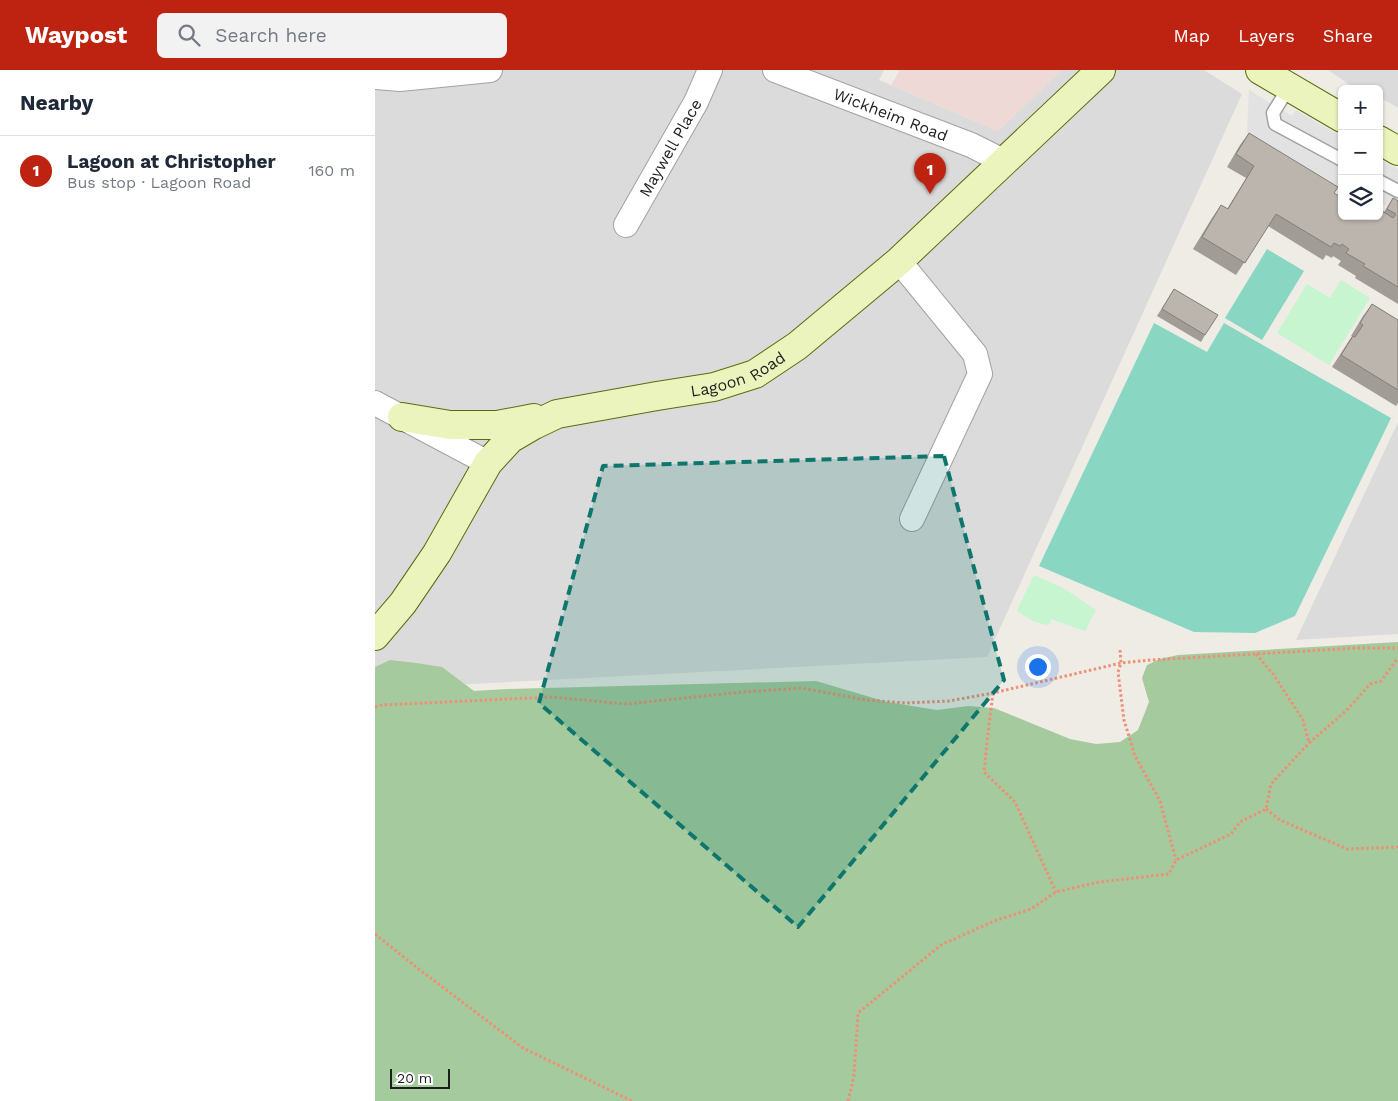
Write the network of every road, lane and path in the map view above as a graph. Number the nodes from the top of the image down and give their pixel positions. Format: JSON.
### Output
{"nodes":[{"id":1,"x":490,"y":70,"type":"edge"},
{"id":2,"x":710,"y":70,"type":"edge"},
{"id":3,"x":775,"y":70,"type":"edge"},
{"id":4,"x":1101,"y":70,"type":"edge"},
{"id":5,"x":1260,"y":70,"type":"edge"},
{"id":6,"x":375,"y":77,"type":"edge"},
{"id":7,"x":1289,"y":87,"type":"junction"},
{"id":8,"x":1338,"y":116,"type":"edge"},
{"id":9,"x":1383,"y":142,"type":"edge"},
{"id":10,"x":1398,"y":151,"type":"edge"},
{"id":11,"x":1338,"y":158,"type":"edge"},
{"id":12,"x":1005,"y":162,"type":"junction"},
{"id":13,"x":1383,"y":183,"type":"edge"},
{"id":14,"x":1398,"y":191,"type":"edge"},
{"id":15,"x":626,"y":225,"type":"dead end"},
{"id":16,"x":899,"y":261,"type":"junction"},
{"id":17,"x":375,"y":403,"type":"edge"},
{"id":18,"x":557,"y":414,"type":"junction"},
{"id":19,"x":402,"y":417,"type":"junction"},
{"id":20,"x":489,"y":463,"type":"junction"},
{"id":21,"x":912,"y":519,"type":"dead end"},
{"id":22,"x":375,"y":636,"type":"edge"},
{"id":23,"x":1398,"y":648,"type":"edge"},
{"id":24,"x":1120,"y":650,"type":"dead end"},
{"id":25,"x":1256,"y":654,"type":"junction"},
{"id":26,"x":1398,"y":658,"type":"edge"},
{"id":27,"x":1121,"y":663,"type":"junction"},
{"id":28,"x":993,"y":693,"type":"junction"},
{"id":29,"x":375,"y":707,"type":"edge"},
{"id":30,"x":1309,"y":743,"type":"junction"},
{"id":31,"x":1266,"y":809,"type":"junction"},
{"id":32,"x":1398,"y":847,"type":"edge"},
{"id":33,"x":1177,"y":860,"type":"junction"},
{"id":34,"x":1056,"y":892,"type":"junction"},
{"id":35,"x":375,"y":934,"type":"edge"},
{"id":36,"x":632,"y":1101,"type":"edge"},
{"id":37,"x":848,"y":1101,"type":"edge"}],
"edges":[{"from":1,"to":6,"type":"street"},
{"from":2,"to":15,"type":"street","name":"Maywell Place"},
{"from":3,"to":12,"type":"street","name":"Wickheim Road"},
{"from":4,"to":12,"type":"street","name":"Lagoon Road"},
{"from":5,"to":7,"type":"street"},
{"from":7,"to":8,"type":"street"},
{"from":7,"to":11,"type":"lane"},
{"from":9,"to":10,"type":"street"},
{"from":12,"to":16,"type":"street","name":"Lagoon Road"},
{"from":13,"to":14,"type":"lane"},
{"from":16,"to":18,"type":"street","name":"Lagoon Road"},
{"from":16,"to":21,"type":"street"},
{"from":17,"to":19,"type":"street"},
{"from":18,"to":19,"type":"street"},
{"from":18,"to":20,"type":"street","name":"Lagoon Road"},
{"from":19,"to":20,"type":"street"},
{"from":20,"to":22,"type":"street","name":"Lagoon Road"},
{"from":23,"to":25,"type":"path"},
{"from":24,"to":27,"type":"path"},
{"from":25,"to":27,"type":"path"},
{"from":25,"to":30,"type":"path"},
{"from":26,"to":30,"type":"path"},
{"from":27,"to":28,"type":"path"},
{"from":27,"to":33,"type":"path"},
{"from":28,"to":29,"type":"path"},
{"from":28,"to":34,"type":"path"},
{"from":30,"to":31,"type":"path"},
{"from":31,"to":32,"type":"path"},
{"from":31,"to":33,"type":"path"},
{"from":33,"to":34,"type":"path"},
{"from":34,"to":37,"type":"path"},
{"from":35,"to":36,"type":"path"}]}
